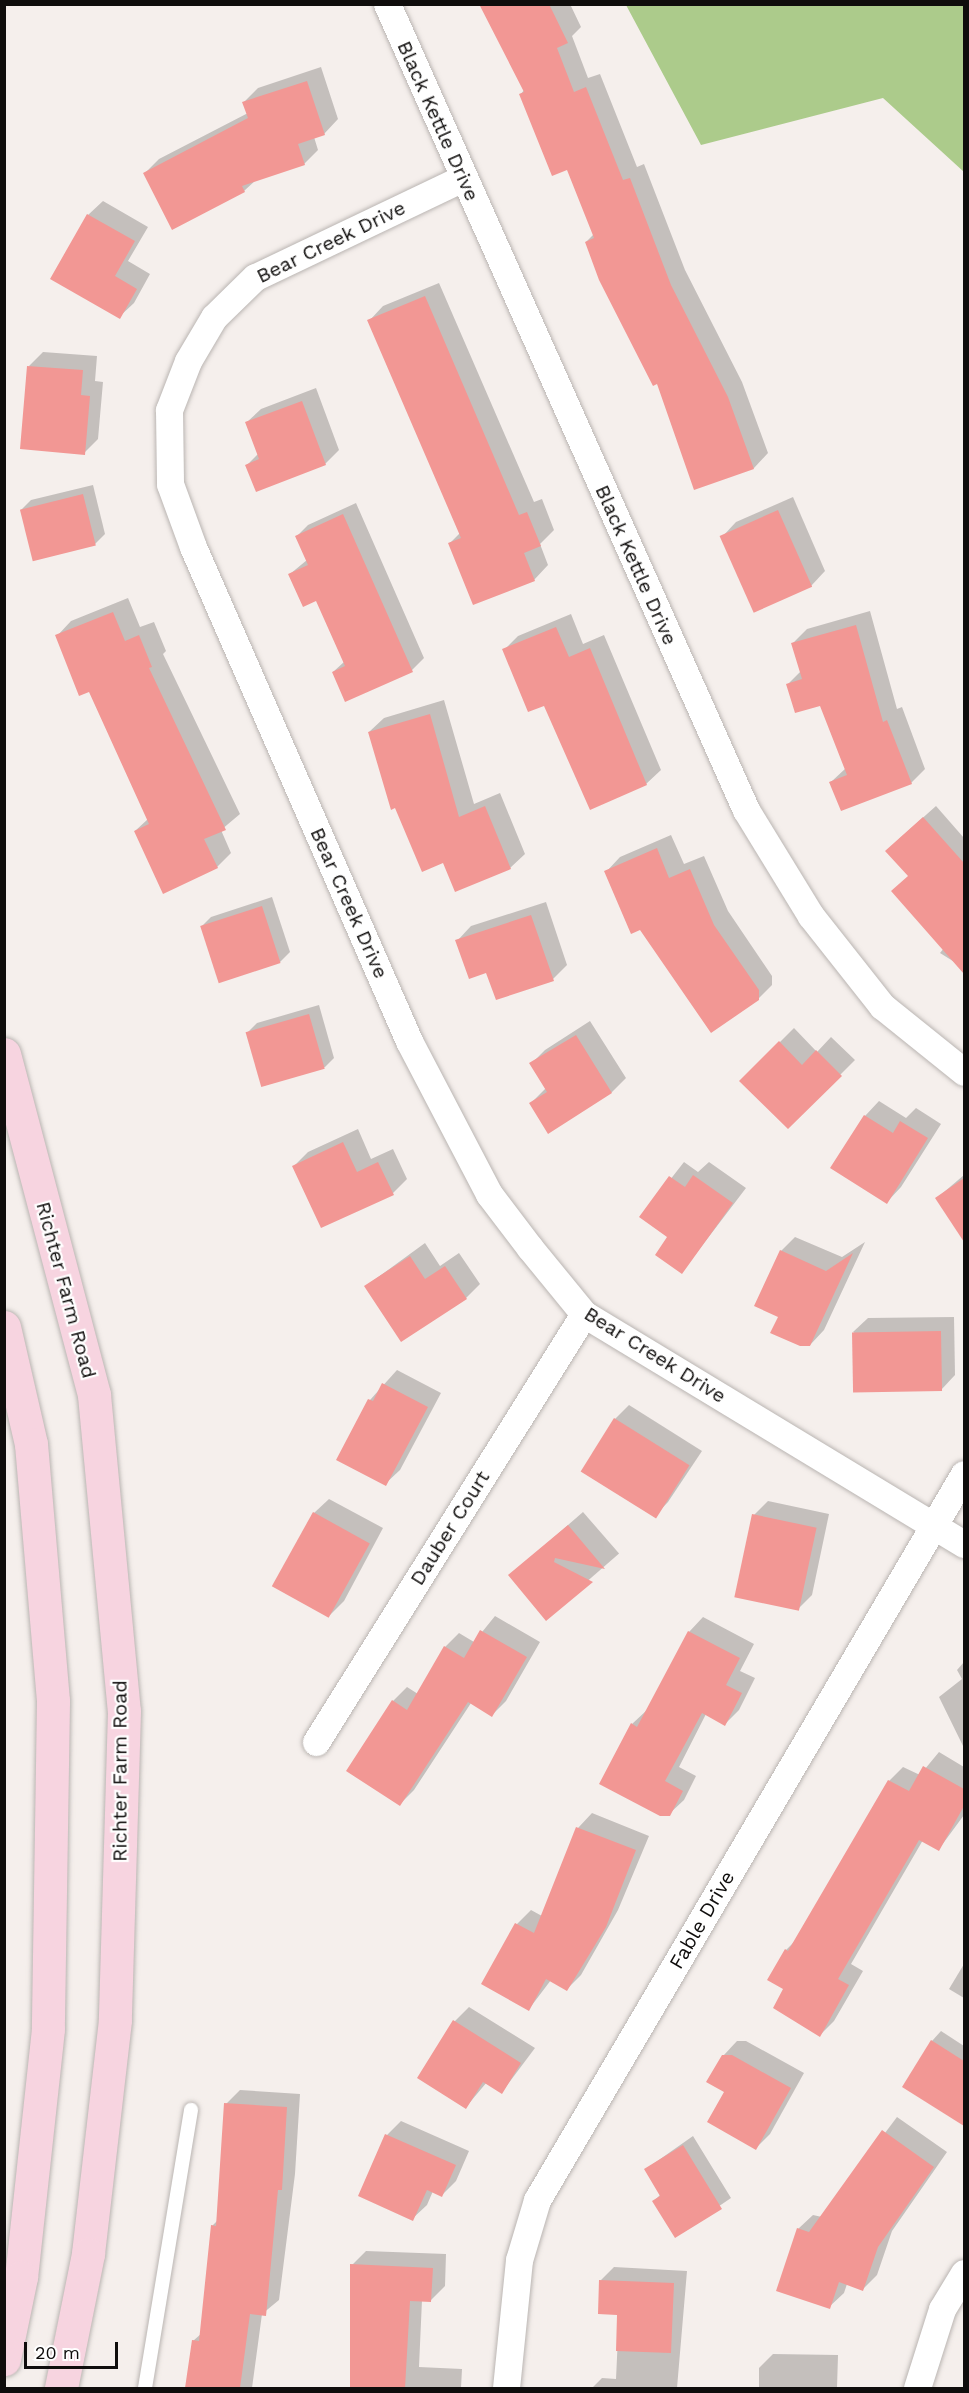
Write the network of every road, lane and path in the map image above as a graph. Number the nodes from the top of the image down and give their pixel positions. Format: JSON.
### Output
{"nodes":[{"id":1,"x":387,"y":4,"type":"edge"},
{"id":2,"x":463,"y":178,"type":"junction"},
{"id":3,"x":4,"y":1054,"type":"edge"},
{"id":4,"x":964,"y":1072,"type":"edge"},
{"id":5,"x":584,"y":1314,"type":"junction"},
{"id":6,"x":4,"y":1327,"type":"edge"},
{"id":7,"x":964,"y":1474,"type":"edge"},
{"id":8,"x":934,"y":1525,"type":"junction"},
{"id":9,"x":964,"y":1544,"type":"edge"},
{"id":10,"x":316,"y":1742,"type":"dead end"},
{"id":11,"x":191,"y":2110,"type":"dead end"},
{"id":12,"x":964,"y":2273,"type":"edge"},
{"id":13,"x":4,"y":2359,"type":"edge"},
{"id":14,"x":61,"y":2388,"type":"edge"},
{"id":15,"x":145,"y":2388,"type":"edge"},
{"id":16,"x":506,"y":2388,"type":"edge"},
{"id":17,"x":916,"y":2388,"type":"edge"}],
"edges":[{"from":1,"to":2,"type":"street","name":"Black Kettle Drive"},
{"from":2,"to":4,"type":"street","name":"Black Kettle Drive"},
{"from":2,"to":5,"type":"street","name":"Bear Creek Drive"},
{"from":3,"to":14,"type":"main road","name":"Richter Farm Road"},
{"from":5,"to":8,"type":"street","name":"Bear Creek Drive"},
{"from":5,"to":10,"type":"street","name":"Dauber Court"},
{"from":6,"to":13,"type":"main road"},
{"from":7,"to":8,"type":"street","name":"Fable Drive"},
{"from":8,"to":9,"type":"street","name":"Bear Creek Drive"},
{"from":8,"to":16,"type":"street","name":"Fable Drive"},
{"from":11,"to":15,"type":"lane"},
{"from":12,"to":17,"type":"street"}]}
